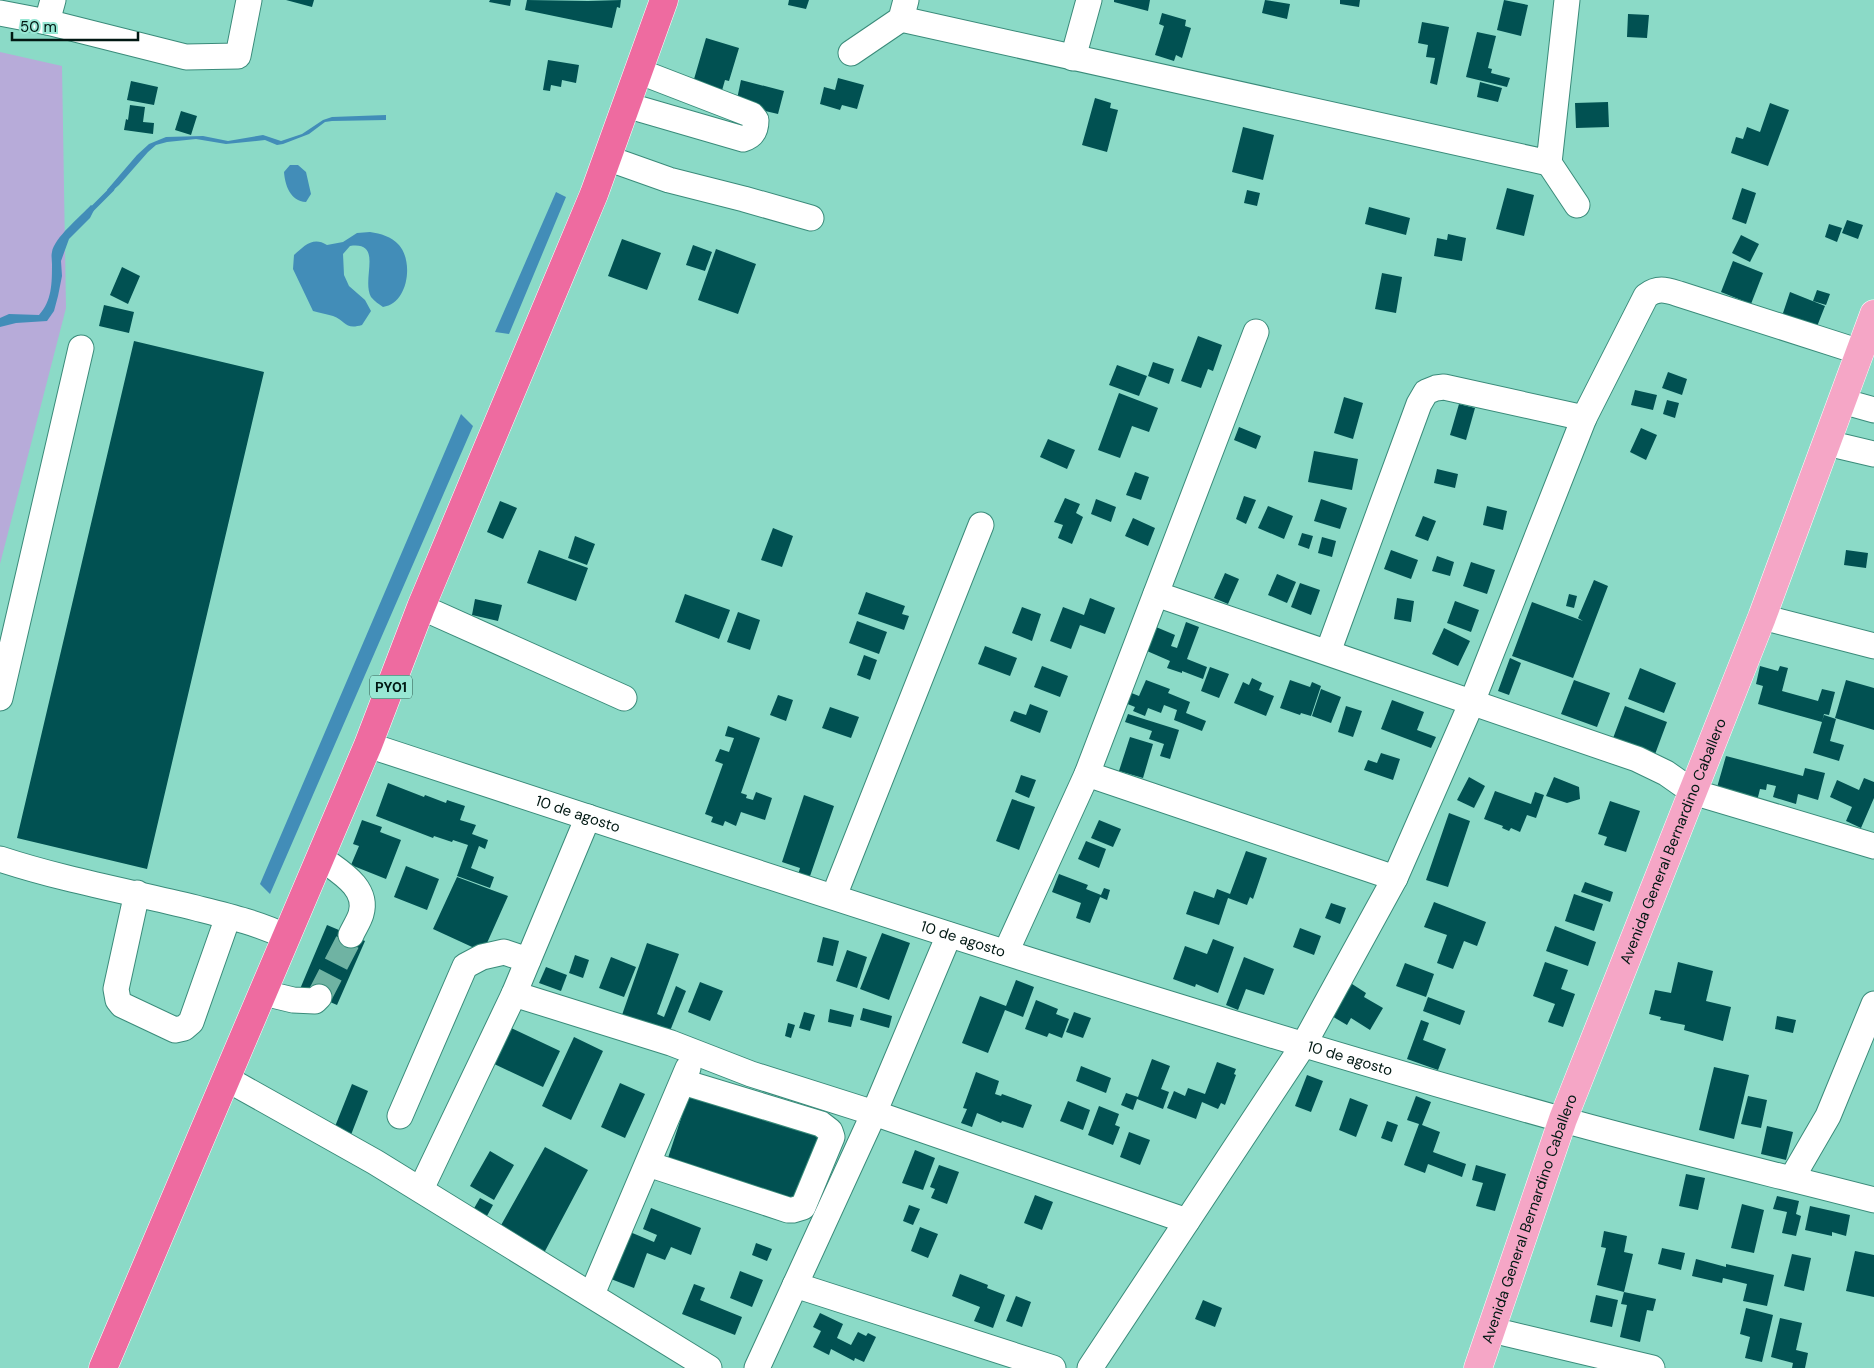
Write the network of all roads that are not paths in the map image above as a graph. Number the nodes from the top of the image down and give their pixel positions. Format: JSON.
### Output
{"nodes":[{"id":1,"x":249,"y":0,"type":"edge"},
{"id":2,"x":664,"y":0,"type":"edge"},
{"id":3,"x":1089,"y":0,"type":"edge"},
{"id":4,"x":1566,"y":0,"type":"edge"},
{"id":5,"x":903,"y":10,"type":"edge"},
{"id":6,"x":50,"y":11,"type":"edge"},
{"id":7,"x":0,"y":13,"type":"edge"},
{"id":8,"x":851,"y":53,"type":"dead end"},
{"id":9,"x":1073,"y":58,"type":"junction"},
{"id":10,"x":638,"y":72,"type":"junction"},
{"id":11,"x":626,"y":105,"type":"junction"},
{"id":12,"x":606,"y":158,"type":"junction"},
{"id":13,"x":1549,"y":163,"type":"junction"},
{"id":14,"x":1577,"y":205,"type":"dead end"},
{"id":15,"x":811,"y":218,"type":"dead end"},
{"id":16,"x":1874,"y":314,"type":"edge"},
{"id":17,"x":1256,"y":332,"type":"dead end"},
{"id":18,"x":81,"y":348,"type":"dead end"},
{"id":19,"x":1860,"y":352,"type":"junction"},
{"id":20,"x":1842,"y":401,"type":"junction"},
{"id":21,"x":1874,"y":410,"type":"edge"},
{"id":22,"x":1584,"y":418,"type":"junction"},
{"id":23,"x":1826,"y":443,"type":"junction"},
{"id":24,"x":1874,"y":454,"type":"edge"},
{"id":25,"x":981,"y":525,"type":"dead end"},
{"id":26,"x":1156,"y":594,"type":"junction"},
{"id":27,"x":421,"y":607,"type":"junction"},
{"id":28,"x":1762,"y":617,"type":"junction"},
{"id":29,"x":1874,"y":646,"type":"edge"},
{"id":30,"x":1328,"y":652,"type":"junction"},
{"id":31,"x":0,"y":698,"type":"edge"},
{"id":32,"x":624,"y":698,"type":"dead end"},
{"id":33,"x":1472,"y":702,"type":"junction"},
{"id":34,"x":368,"y":745,"type":"junction"},
{"id":35,"x":1087,"y":774,"type":"junction"},
{"id":36,"x":1693,"y":792,"type":"junction"},
{"id":37,"x":588,"y":817,"type":"junction"},
{"id":38,"x":1874,"y":846,"type":"edge"},
{"id":39,"x":321,"y":858,"type":"junction"},
{"id":40,"x":0,"y":859,"type":"edge"},
{"id":41,"x":1395,"y":878,"type":"junction"},
{"id":42,"x":137,"y":893,"type":"junction"},
{"id":43,"x":834,"y":896,"type":"junction"},
{"id":44,"x":228,"y":916,"type":"junction"},
{"id":45,"x":949,"y":934,"type":"junction"},
{"id":46,"x":351,"y":935,"type":"tunnel mouth"},
{"id":47,"x":287,"y":937,"type":"junction"},
{"id":48,"x":1006,"y":952,"type":"junction"},
{"id":49,"x":528,"y":960,"type":"junction"},
{"id":50,"x":264,"y":993,"type":"junction"},
{"id":51,"x":514,"y":994,"type":"junction"},
{"id":52,"x":319,"y":997,"type":"dead end"},
{"id":53,"x":1874,"y":1004,"type":"edge"},
{"id":54,"x":1304,"y":1044,"type":"junction"},
{"id":55,"x":695,"y":1052,"type":"junction"},
{"id":56,"x":227,"y":1079,"type":"junction"},
{"id":57,"x":683,"y":1082,"type":"junction"},
{"id":58,"x":874,"y":1113,"type":"junction"},
{"id":59,"x":400,"y":1116,"type":"dead end"},
{"id":60,"x":1563,"y":1120,"type":"junction"},
{"id":61,"x":648,"y":1164,"type":"junction"},
{"id":62,"x":1792,"y":1178,"type":"junction"},
{"id":63,"x":421,"y":1189,"type":"junction"},
{"id":64,"x":1874,"y":1200,"type":"edge"},
{"id":65,"x":1187,"y":1221,"type":"junction"},
{"id":66,"x":794,"y":1285,"type":"junction"},
{"id":67,"x":592,"y":1294,"type":"junction"},
{"id":68,"x":1492,"y":1330,"type":"junction"},
{"id":69,"x":103,"y":1368,"type":"edge"},
{"id":70,"x":709,"y":1368,"type":"edge"},
{"id":71,"x":758,"y":1368,"type":"edge"},
{"id":72,"x":1053,"y":1368,"type":"edge"},
{"id":73,"x":1090,"y":1368,"type":"edge"},
{"id":74,"x":1478,"y":1368,"type":"edge"},
{"id":75,"x":1652,"y":1368,"type":"edge"}],
"edges":[{"from":1,"to":6,"type":"street"},
{"from":2,"to":10,"type":"highway","number":"PY01"},
{"from":3,"to":9,"type":"street"},
{"from":4,"to":13,"type":"street"},
{"from":5,"to":8,"type":"street"},
{"from":5,"to":9,"type":"street"},
{"from":6,"to":7,"type":"street"},
{"from":9,"to":13,"type":"street"},
{"from":10,"to":11,"type":"highway","number":"PY01"},
{"from":10,"to":11,"type":"street"},
{"from":11,"to":12,"type":"highway","number":"PY01"},
{"from":12,"to":15,"type":"street"},
{"from":12,"to":27,"type":"highway","number":"PY01"},
{"from":13,"to":14,"type":"street"},
{"from":16,"to":19,"type":"main road","name":"Avenida General Bernardino Caballero"},
{"from":17,"to":26,"type":"street"},
{"from":18,"to":31,"type":"street"},
{"from":19,"to":20,"type":"main road","name":"Avenida General Bernardino Caballero"},
{"from":19,"to":22,"type":"street"},
{"from":20,"to":21,"type":"street"},
{"from":20,"to":23,"type":"main road","name":"Avenida General Bernardino Caballero"},
{"from":22,"to":30,"type":"street"},
{"from":22,"to":33,"type":"street"},
{"from":23,"to":24,"type":"street"},
{"from":23,"to":28,"type":"main road","name":"Avenida General Bernardino Caballero"},
{"from":25,"to":43,"type":"street"},
{"from":26,"to":30,"type":"street"},
{"from":26,"to":35,"type":"street"},
{"from":27,"to":32,"type":"street"},
{"from":27,"to":34,"type":"highway","number":"PY01"},
{"from":28,"to":29,"type":"street"},
{"from":28,"to":36,"type":"main road","name":"Avenida General Bernardino Caballero"},
{"from":30,"to":33,"type":"street"},
{"from":33,"to":36,"type":"street"},
{"from":33,"to":41,"type":"street"},
{"from":34,"to":37,"type":"street","name":"10 de agosto"},
{"from":34,"to":39,"type":"highway","number":"PY01"},
{"from":35,"to":41,"type":"street"},
{"from":35,"to":48,"type":"street"},
{"from":36,"to":38,"type":"street"},
{"from":36,"to":60,"type":"main road","name":"Avenida General Bernardino Caballero"},
{"from":37,"to":43,"type":"street","name":"10 de agosto"},
{"from":37,"to":49,"type":"street"},
{"from":39,"to":46,"type":"street"},
{"from":39,"to":47,"type":"highway","number":"PY01"},
{"from":40,"to":42,"type":"street"},
{"from":41,"to":54,"type":"street"},
{"from":42,"to":44,"type":"street"},
{"from":42,"to":44,"type":"street"},
{"from":43,"to":45,"type":"street","name":"10 de agosto"},
{"from":44,"to":47,"type":"street"},
{"from":45,"to":48,"type":"street","name":"10 de agosto"},
{"from":45,"to":58,"type":"street"},
{"from":47,"to":50,"type":"highway","number":"PY01"},
{"from":48,"to":54,"type":"street","name":"10 de agosto"},
{"from":49,"to":51,"type":"street"},
{"from":49,"to":59,"type":"street"},
{"from":50,"to":52,"type":"street"},
{"from":50,"to":56,"type":"highway","number":"PY01"},
{"from":51,"to":55,"type":"street"},
{"from":51,"to":63,"type":"street"},
{"from":53,"to":62,"type":"street"},
{"from":54,"to":60,"type":"street","name":"10 de agosto"},
{"from":54,"to":65,"type":"street"},
{"from":55,"to":57,"type":"street"},
{"from":55,"to":58,"type":"street"},
{"from":56,"to":63,"type":"street"},
{"from":56,"to":69,"type":"highway","number":"PY01"},
{"from":57,"to":61,"type":"street"},
{"from":57,"to":61,"type":"street"},
{"from":58,"to":65,"type":"street"},
{"from":58,"to":66,"type":"street"},
{"from":60,"to":62,"type":"street","name":"10 de agosto"},
{"from":60,"to":68,"type":"main road","name":"Avenida General Bernardino Caballero"},
{"from":61,"to":67,"type":"street"},
{"from":62,"to":64,"type":"street","name":"10 de agosto"},
{"from":63,"to":67,"type":"street"},
{"from":65,"to":73,"type":"street"},
{"from":66,"to":71,"type":"street"},
{"from":66,"to":72,"type":"street"},
{"from":67,"to":70,"type":"street"},
{"from":68,"to":74,"type":"main road","name":"Avenida General Bernardino Caballero"},
{"from":68,"to":75,"type":"street"}]}
